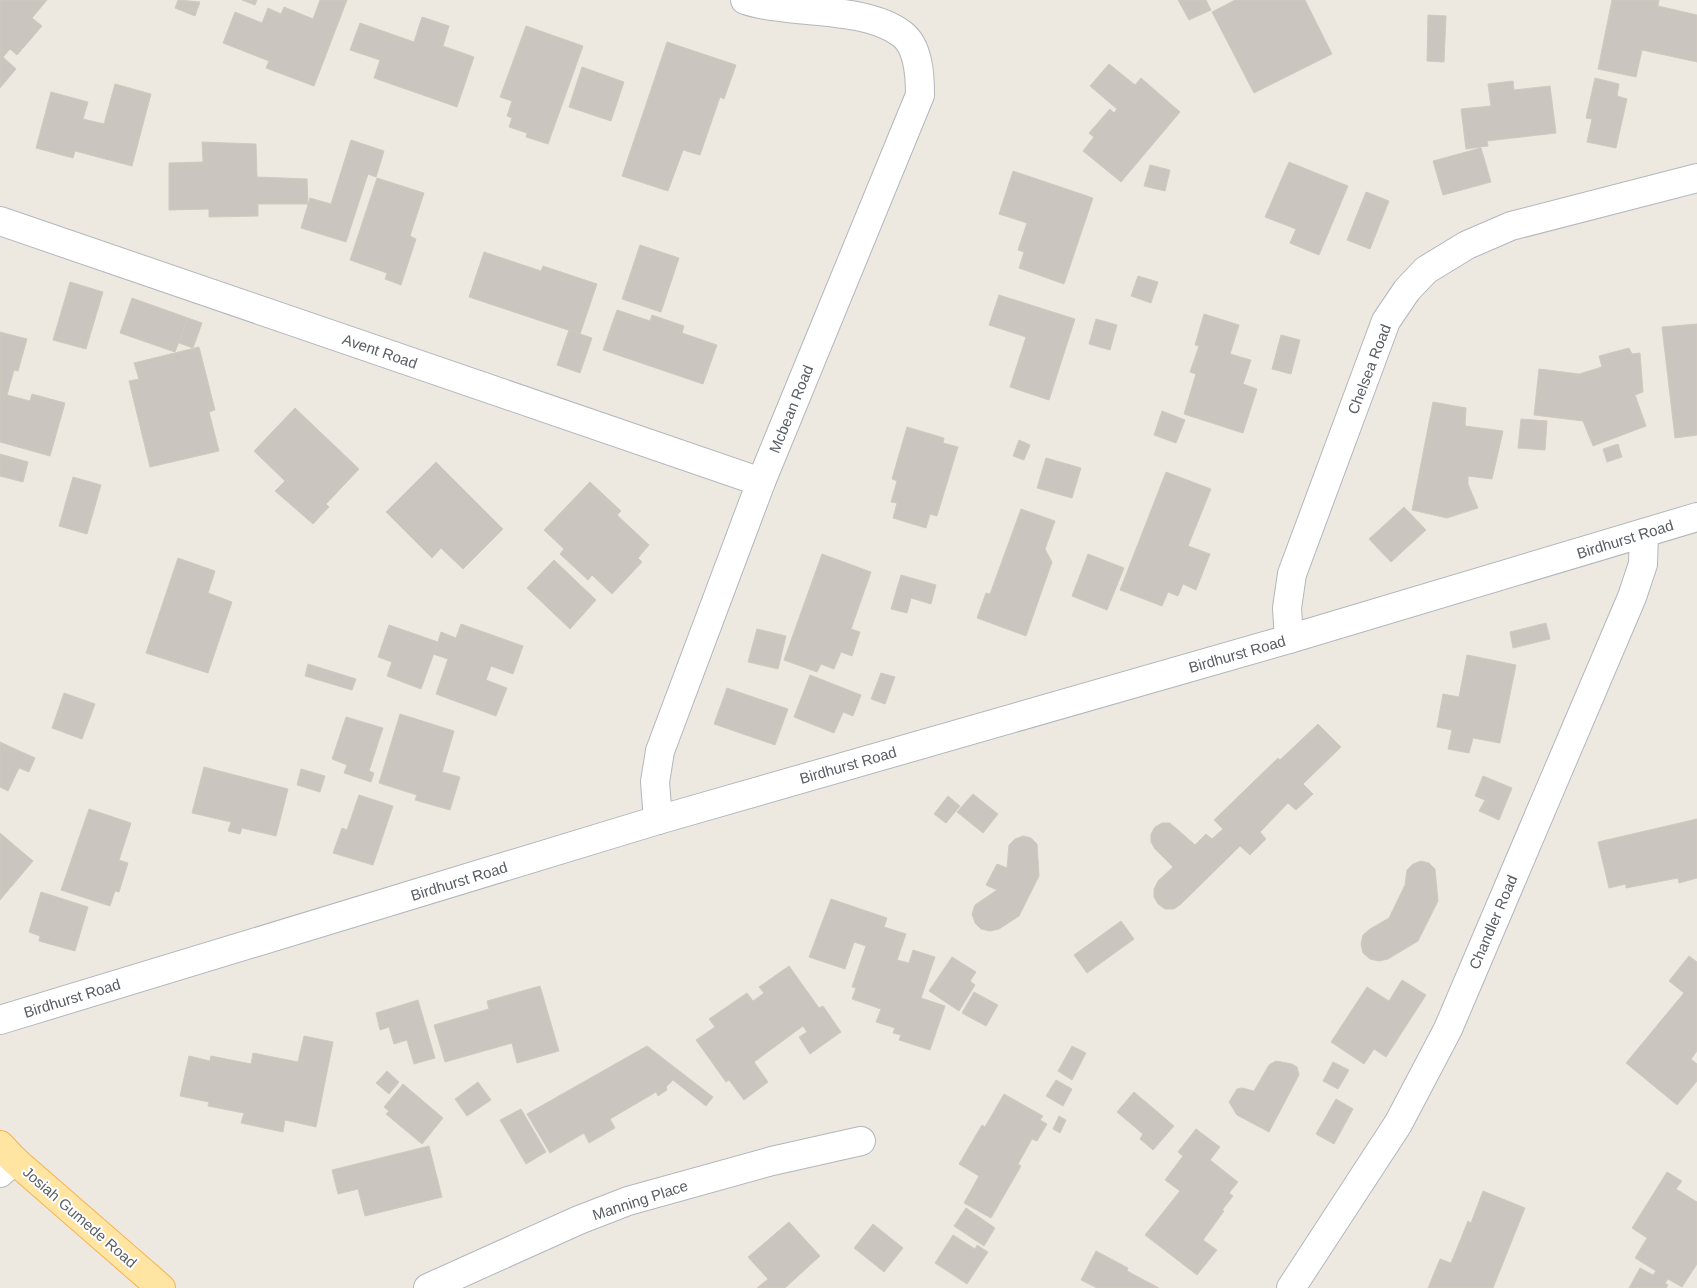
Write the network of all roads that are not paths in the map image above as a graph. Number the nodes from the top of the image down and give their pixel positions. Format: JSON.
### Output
{"nodes":[{"id":1,"x":745,"y":0,"type":"edge"},
{"id":2,"x":1697,"y":178,"type":"edge"},
{"id":3,"x":0,"y":221,"type":"edge"},
{"id":4,"x":761,"y":482,"type":"junction"},
{"id":5,"x":1697,"y":517,"type":"edge"},
{"id":6,"x":1644,"y":533,"type":"junction"},
{"id":7,"x":1289,"y":639,"type":"junction"},
{"id":8,"x":658,"y":820,"type":"junction"},
{"id":9,"x":0,"y":1020,"type":"edge"},
{"id":10,"x":862,"y":1141,"type":"dead end"},
{"id":11,"x":5,"y":1159,"type":"edge"},
{"id":12,"x":161,"y":1288,"type":"edge"},
{"id":13,"x":428,"y":1288,"type":"edge"},
{"id":14,"x":1290,"y":1288,"type":"edge"}],
"edges":[{"from":1,"to":4,"type":"street","name":"Mcbean Road"},
{"from":2,"to":7,"type":"street","name":"Chelsea Road"},
{"from":3,"to":4,"type":"street","name":"Avent Road"},
{"from":4,"to":8,"type":"street","name":"Mcbean Road"},
{"from":5,"to":6,"type":"street","name":"Birdhurst Road"},
{"from":6,"to":7,"type":"street","name":"Birdhurst Road"},
{"from":6,"to":14,"type":"street","name":"Chandler Road"},
{"from":7,"to":8,"type":"street","name":"Birdhurst Road"},
{"from":8,"to":9,"type":"street","name":"Birdhurst Road"},
{"from":10,"to":13,"type":"street","name":"Manning Place"},
{"from":11,"to":12,"type":"main road","name":"Josiah Gumede Road"}]}
